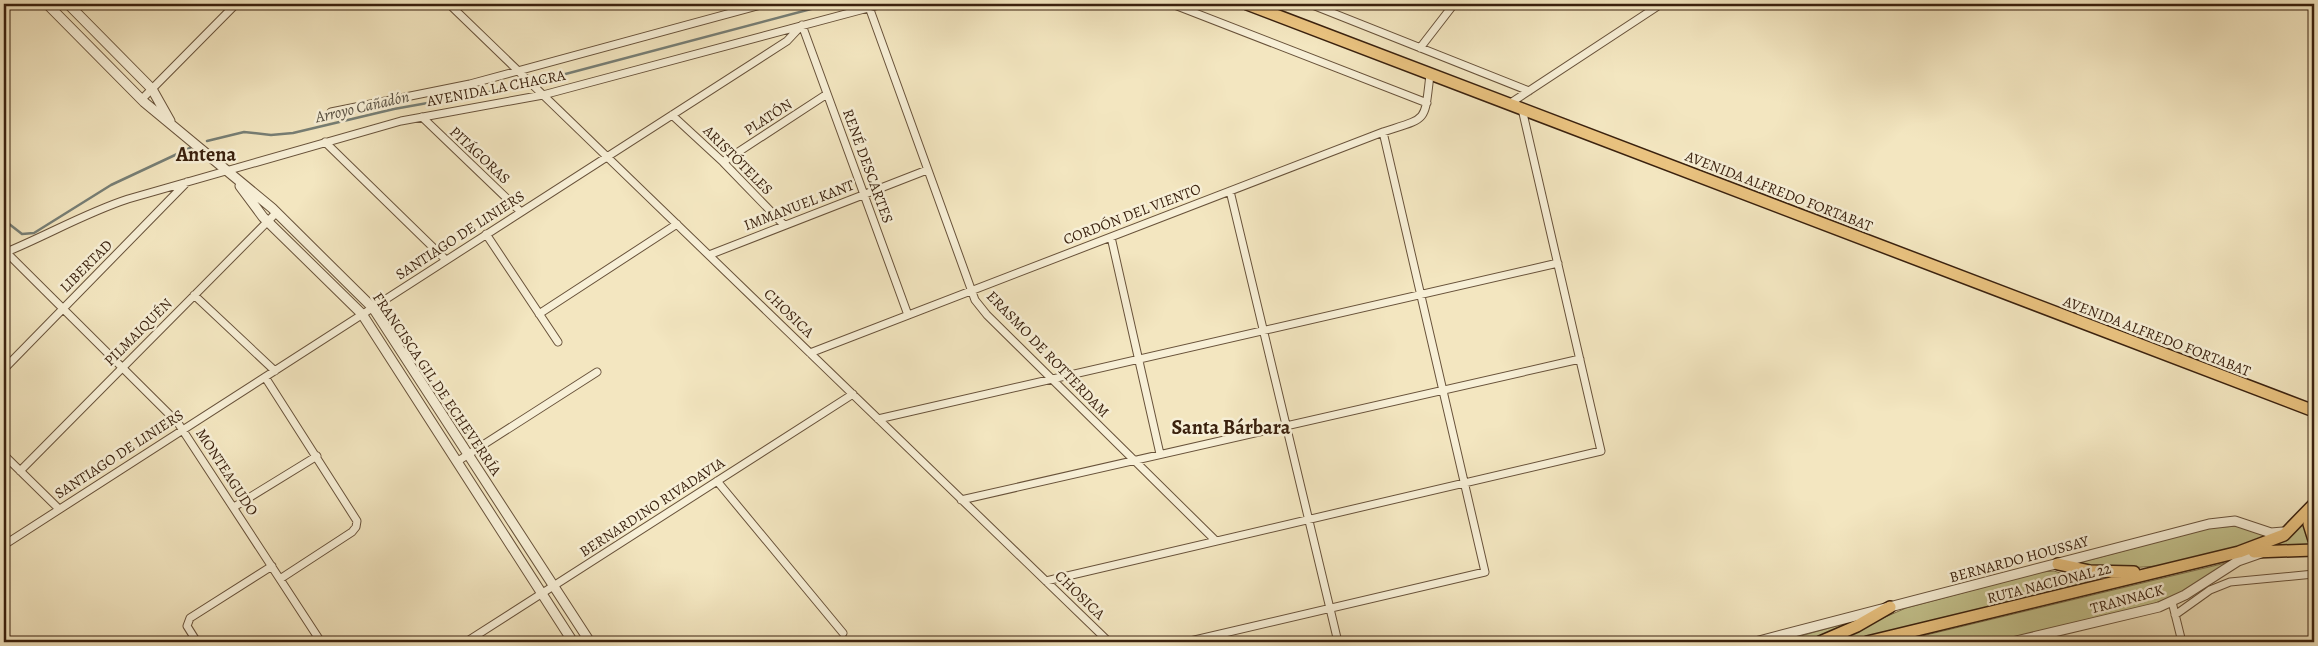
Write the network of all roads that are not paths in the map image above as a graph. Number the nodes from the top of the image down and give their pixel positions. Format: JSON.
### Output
{"nodes":[{"id":1,"x":47,"y":4,"type":"edge"},
{"id":2,"x":68,"y":4,"type":"edge"},
{"id":3,"x":236,"y":4,"type":"edge"},
{"id":4,"x":449,"y":4,"type":"edge"},
{"id":5,"x":764,"y":4,"type":"edge"},
{"id":6,"x":883,"y":4,"type":"edge"},
{"id":7,"x":1172,"y":4,"type":"edge"},
{"id":8,"x":1247,"y":4,"type":"edge"},
{"id":9,"x":1310,"y":4,"type":"edge"},
{"id":10,"x":1454,"y":4,"type":"edge"},
{"id":11,"x":1661,"y":4,"type":"edge"},
{"id":12,"x":746,"y":6,"type":"edge"},
{"id":13,"x":869,"y":7,"type":"junction"},
{"id":14,"x":1272,"y":8,"type":"edge"},
{"id":15,"x":802,"y":25,"type":"junction"},
{"id":16,"x":1420,"y":48,"type":"junction"},
{"id":17,"x":519,"y":71,"type":"junction"},
{"id":18,"x":1430,"y":75,"type":"junction"},
{"id":19,"x":152,"y":89,"type":"junction"},
{"id":20,"x":1529,"y":91,"type":"junction"},
{"id":21,"x":827,"y":94,"type":"junction"},
{"id":22,"x":544,"y":95,"type":"junction"},
{"id":23,"x":142,"y":99,"type":"junction"},
{"id":24,"x":1426,"y":103,"type":"junction"},
{"id":25,"x":1509,"y":104,"type":"junction"},
{"id":26,"x":1522,"y":109,"type":"junction"},
{"id":27,"x":331,"y":112,"type":"dead end"},
{"id":28,"x":672,"y":115,"type":"junction"},
{"id":29,"x":422,"y":117,"type":"junction"},
{"id":30,"x":173,"y":125,"type":"junction"},
{"id":31,"x":1383,"y":132,"type":"junction"},
{"id":32,"x":325,"y":142,"type":"junction"},
{"id":33,"x":608,"y":157,"type":"junction"},
{"id":34,"x":723,"y":162,"type":"junction"},
{"id":35,"x":227,"y":170,"type":"junction"},
{"id":36,"x":927,"y":170,"type":"junction"},
{"id":37,"x":188,"y":182,"type":"junction"},
{"id":38,"x":1230,"y":191,"type":"junction"},
{"id":39,"x":864,"y":195,"type":"junction"},
{"id":40,"x":521,"y":212,"type":"junction"},
{"id":41,"x":276,"y":213,"type":"junction"},
{"id":42,"x":268,"y":221,"type":"junction"},
{"id":43,"x":677,"y":224,"type":"junction"},
{"id":44,"x":784,"y":225,"type":"junction"},
{"id":45,"x":486,"y":234,"type":"junction"},
{"id":46,"x":1111,"y":237,"type":"junction"},
{"id":47,"x":5,"y":251,"type":"edge"},
{"id":48,"x":709,"y":255,"type":"junction"},
{"id":49,"x":446,"y":260,"type":"junction"},
{"id":50,"x":1558,"y":264,"type":"junction"},
{"id":51,"x":971,"y":291,"type":"junction"},
{"id":52,"x":194,"y":295,"type":"junction"},
{"id":53,"x":1421,"y":295,"type":"junction"},
{"id":54,"x":63,"y":308,"type":"junction"},
{"id":55,"x":373,"y":308,"type":"junction"},
{"id":56,"x":362,"y":314,"type":"junction"},
{"id":57,"x":539,"y":314,"type":"junction"},
{"id":58,"x":908,"y":316,"type":"junction"},
{"id":59,"x":1264,"y":331,"type":"junction"},
{"id":60,"x":558,"y":342,"type":"dead end"},
{"id":61,"x":810,"y":353,"type":"junction"},
{"id":62,"x":1580,"y":358,"type":"junction"},
{"id":63,"x":1138,"y":359,"type":"junction"},
{"id":64,"x":123,"y":367,"type":"junction"},
{"id":65,"x":4,"y":369,"type":"edge"},
{"id":66,"x":274,"y":371,"type":"junction"},
{"id":67,"x":597,"y":372,"type":"dead end"},
{"id":68,"x":265,"y":377,"type":"junction"},
{"id":69,"x":1051,"y":379,"type":"junction"},
{"id":70,"x":1443,"y":390,"type":"junction"},
{"id":71,"x":853,"y":394,"type":"junction"},
{"id":72,"x":2299,"y":406,"type":"junction"},
{"id":73,"x":2314,"y":411,"type":"edge"},
{"id":74,"x":2314,"y":416,"type":"edge"},
{"id":75,"x":878,"y":419,"type":"junction"},
{"id":76,"x":1286,"y":425,"type":"junction"},
{"id":77,"x":183,"y":430,"type":"junction"},
{"id":78,"x":468,"y":454,"type":"junction"},
{"id":79,"x":1160,"y":454,"type":"junction"},
{"id":80,"x":4,"y":455,"type":"edge"},
{"id":81,"x":317,"y":456,"type":"junction"},
{"id":82,"x":1134,"y":460,"type":"junction"},
{"id":83,"x":458,"y":462,"type":"junction"},
{"id":84,"x":20,"y":471,"type":"junction"},
{"id":85,"x":717,"y":481,"type":"junction"},
{"id":86,"x":1464,"y":483,"type":"junction"},
{"id":87,"x":961,"y":500,"type":"junction"},
{"id":88,"x":2314,"y":505,"type":"edge"},
{"id":89,"x":234,"y":507,"type":"junction"},
{"id":90,"x":59,"y":510,"type":"junction"},
{"id":91,"x":1309,"y":520,"type":"junction"},
{"id":92,"x":2291,"y":530,"type":"junction"},
{"id":93,"x":2314,"y":540,"type":"edge"},
{"id":94,"x":1216,"y":541,"type":"junction"},
{"id":95,"x":4,"y":545,"type":"edge"},
{"id":96,"x":2314,"y":550,"type":"edge"},
{"id":97,"x":2269,"y":551,"type":"junction"},
{"id":98,"x":2239,"y":552,"type":"junction"},
{"id":99,"x":2058,"y":564,"type":"junction"},
{"id":100,"x":272,"y":566,"type":"junction"},
{"id":101,"x":2166,"y":570,"type":"junction"},
{"id":102,"x":2314,"y":574,"type":"edge"},
{"id":103,"x":280,"y":579,"type":"junction"},
{"id":104,"x":1046,"y":581,"type":"junction"},
{"id":105,"x":554,"y":586,"type":"junction"},
{"id":106,"x":542,"y":594,"type":"junction"},
{"id":107,"x":2172,"y":602,"type":"junction"},
{"id":108,"x":1890,"y":607,"type":"junction"},
{"id":109,"x":1330,"y":608,"type":"junction"},
{"id":110,"x":2176,"y":615,"type":"junction"},
{"id":111,"x":843,"y":633,"type":"dead end"},
{"id":112,"x":197,"y":642,"type":"edge"},
{"id":113,"x":322,"y":642,"type":"edge"},
{"id":114,"x":466,"y":642,"type":"edge"},
{"id":115,"x":573,"y":642,"type":"edge"},
{"id":116,"x":590,"y":642,"type":"edge"},
{"id":117,"x":1109,"y":642,"type":"edge"},
{"id":118,"x":1186,"y":642,"type":"edge"},
{"id":119,"x":1338,"y":642,"type":"edge"},
{"id":120,"x":1755,"y":642,"type":"edge"},
{"id":121,"x":1820,"y":642,"type":"edge"},
{"id":122,"x":1867,"y":642,"type":"edge"},
{"id":123,"x":2012,"y":642,"type":"edge"},
{"id":124,"x":2182,"y":642,"type":"edge"}],
"edges":[{"from":1,"to":23,"type":"street","name":"FRANCISCA GIL DE ECHEVERRÍA"},
{"from":2,"to":19,"type":"street","name":"FRANCISCA GIL DE ECHEVERRÍA"},
{"from":3,"to":19,"type":"street"},
{"from":4,"to":17,"type":"street","name":"CHOSICA"},
{"from":5,"to":12,"type":"street","name":"AVENIDA LA CHACRA"},
{"from":6,"to":13,"type":"street","name":"AVENIDA LA CHACRA"},
{"from":7,"to":24,"type":"street"},
{"from":8,"to":14,"type":"main road","name":"AVENIDA ALFREDO FORTABAT"},
{"from":9,"to":16,"type":"street"},
{"from":10,"to":16,"type":"street"},
{"from":11,"to":20,"type":"street"},
{"from":12,"to":17,"type":"street","name":"AVENIDA LA CHACRA"},
{"from":13,"to":15,"type":"street","name":"AVENIDA LA CHACRA"},
{"from":13,"to":36,"type":"street","name":"ERASMO DE ROTTERDAM"},
{"from":14,"to":18,"type":"main road","name":"AVENIDA ALFREDO FORTABAT"},
{"from":15,"to":21,"type":"street","name":"RENÉ DESCARTES"},
{"from":15,"to":22,"type":"street","name":"AVENIDA LA CHACRA"},
{"from":15,"to":28,"type":"street","name":"SANTIAGO DE LINIERS"},
{"from":16,"to":20,"type":"street"},
{"from":17,"to":22,"type":"street","name":"CHOSICA"},
{"from":17,"to":27,"type":"street","name":"AVENIDA LA CHACRA"},
{"from":18,"to":24,"type":"street","name":"CORDÓN DEL VIENTO"},
{"from":18,"to":25,"type":"main road","name":"AVENIDA ALFREDO FORTABAT"},
{"from":19,"to":23,"type":"street"},
{"from":19,"to":30,"type":"street","name":"FRANCISCA GIL DE ECHEVERRÍA"},
{"from":20,"to":25,"type":"street"},
{"from":21,"to":34,"type":"street","name":"PLATÓN"},
{"from":21,"to":39,"type":"street","name":"RENÉ DESCARTES"},
{"from":22,"to":29,"type":"street","name":"AVENIDA LA CHACRA"},
{"from":22,"to":33,"type":"street","name":"CHOSICA"},
{"from":23,"to":30,"type":"street","name":"FRANCISCA GIL DE ECHEVERRÍA"},
{"from":24,"to":31,"type":"street","name":"CORDÓN DEL VIENTO"},
{"from":25,"to":26,"type":"main road","name":"AVENIDA ALFREDO FORTABAT"},
{"from":26,"to":50,"type":"street"},
{"from":26,"to":72,"type":"main road","name":"AVENIDA ALFREDO FORTABAT"},
{"from":28,"to":33,"type":"street","name":"SANTIAGO DE LINIERS"},
{"from":28,"to":34,"type":"street","name":"ARISTÓTELES"},
{"from":29,"to":32,"type":"street","name":"AVENIDA LA CHACRA"},
{"from":29,"to":40,"type":"street","name":"PITÁGORAS"},
{"from":30,"to":35,"type":"street","name":"FRANCISCA GIL DE ECHEVERRÍA"},
{"from":31,"to":38,"type":"street","name":"CORDÓN DEL VIENTO"},
{"from":31,"to":53,"type":"street"},
{"from":32,"to":35,"type":"street","name":"AVENIDA LA CHACRA"},
{"from":32,"to":49,"type":"street"},
{"from":33,"to":40,"type":"street","name":"SANTIAGO DE LINIERS"},
{"from":33,"to":43,"type":"street","name":"CHOSICA"},
{"from":34,"to":44,"type":"street","name":"ARISTÓTELES"},
{"from":35,"to":37,"type":"street","name":"AVENIDA LA CHACRA"},
{"from":35,"to":41,"type":"street","name":"FRANCISCA GIL DE ECHEVERRÍA"},
{"from":35,"to":42,"type":"street","name":"FRANCISCA GIL DE ECHEVERRÍA"},
{"from":36,"to":39,"type":"street","name":"IMMANUEL KANT"},
{"from":36,"to":51,"type":"street","name":"ERASMO DE ROTTERDAM"},
{"from":37,"to":47,"type":"street","name":"AVENIDA LA CHACRA"},
{"from":37,"to":54,"type":"street","name":"LIBERTAD"},
{"from":38,"to":46,"type":"street","name":"CORDÓN DEL VIENTO"},
{"from":38,"to":59,"type":"street"},
{"from":39,"to":44,"type":"street","name":"IMMANUEL KANT"},
{"from":39,"to":58,"type":"street","name":"RENÉ DESCARTES"},
{"from":40,"to":45,"type":"street","name":"SANTIAGO DE LINIERS"},
{"from":41,"to":42,"type":"street","name":"PILMAIQUÉN"},
{"from":41,"to":55,"type":"street","name":"FRANCISCA GIL DE ECHEVERRÍA"},
{"from":42,"to":52,"type":"street","name":"PILMAIQUÉN"},
{"from":42,"to":56,"type":"street","name":"FRANCISCA GIL DE ECHEVERRÍA"},
{"from":43,"to":48,"type":"street","name":"CHOSICA"},
{"from":43,"to":57,"type":"street"},
{"from":44,"to":48,"type":"street","name":"IMMANUEL KANT"},
{"from":45,"to":49,"type":"street","name":"SANTIAGO DE LINIERS"},
{"from":45,"to":57,"type":"street"},
{"from":46,"to":51,"type":"street","name":"CORDÓN DEL VIENTO"},
{"from":46,"to":63,"type":"street"},
{"from":47,"to":54,"type":"street","name":"MONTEAGUDO"},
{"from":48,"to":61,"type":"street","name":"CHOSICA"},
{"from":49,"to":55,"type":"street","name":"SANTIAGO DE LINIERS"},
{"from":50,"to":53,"type":"street"},
{"from":50,"to":62,"type":"street"},
{"from":51,"to":58,"type":"street","name":"CORDÓN DEL VIENTO"},
{"from":51,"to":69,"type":"street","name":"ERASMO DE ROTTERDAM"},
{"from":52,"to":64,"type":"street","name":"PILMAIQUÉN"},
{"from":52,"to":66,"type":"street"},
{"from":53,"to":59,"type":"street"},
{"from":53,"to":70,"type":"street"},
{"from":54,"to":64,"type":"street","name":"MONTEAGUDO"},
{"from":54,"to":65,"type":"street","name":"LIBERTAD"},
{"from":55,"to":56,"type":"street","name":"SANTIAGO DE LINIERS"},
{"from":55,"to":78,"type":"street","name":"FRANCISCA GIL DE ECHEVERRÍA"},
{"from":56,"to":66,"type":"street","name":"SANTIAGO DE LINIERS"},
{"from":56,"to":83,"type":"street","name":"FRANCISCA GIL DE ECHEVERRÍA"},
{"from":57,"to":60,"type":"street"},
{"from":58,"to":61,"type":"street","name":"CORDÓN DEL VIENTO"},
{"from":59,"to":63,"type":"street"},
{"from":59,"to":76,"type":"street"},
{"from":61,"to":71,"type":"street","name":"CHOSICA"},
{"from":62,"to":70,"type":"street"},
{"from":62,"to":86,"type":"street"},
{"from":63,"to":69,"type":"street"},
{"from":63,"to":79,"type":"street"},
{"from":64,"to":77,"type":"street","name":"MONTEAGUDO"},
{"from":64,"to":84,"type":"street","name":"PILMAIQUÉN"},
{"from":66,"to":68,"type":"street","name":"SANTIAGO DE LINIERS"},
{"from":67,"to":78,"type":"street"},
{"from":68,"to":77,"type":"street","name":"SANTIAGO DE LINIERS"},
{"from":68,"to":81,"type":"street"},
{"from":69,"to":75,"type":"street"},
{"from":69,"to":82,"type":"street","name":"ERASMO DE ROTTERDAM"},
{"from":70,"to":76,"type":"street"},
{"from":70,"to":86,"type":"street"},
{"from":71,"to":75,"type":"street","name":"CHOSICA"},
{"from":71,"to":85,"type":"street","name":"BERNARDINO RIVADAVIA"},
{"from":72,"to":73,"type":"main road","name":"AVENIDA ALFREDO FORTABAT"},
{"from":72,"to":74,"type":"main road","name":"AVENIDA ALFREDO FORTABAT"},
{"from":75,"to":87,"type":"street","name":"CHOSICA"},
{"from":76,"to":79,"type":"street"},
{"from":76,"to":91,"type":"street"},
{"from":77,"to":89,"type":"street","name":"MONTEAGUDO"},
{"from":77,"to":90,"type":"street","name":"SANTIAGO DE LINIERS"},
{"from":78,"to":83,"type":"street"},
{"from":78,"to":105,"type":"street","name":"FRANCISCA GIL DE ECHEVERRÍA"},
{"from":79,"to":82,"type":"street"},
{"from":80,"to":84,"type":"street"},
{"from":81,"to":89,"type":"street"},
{"from":81,"to":103,"type":"street"},
{"from":82,"to":87,"type":"street"},
{"from":82,"to":94,"type":"street","name":"ERASMO DE ROTTERDAM"},
{"from":83,"to":106,"type":"street","name":"FRANCISCA GIL DE ECHEVERRÍA"},
{"from":84,"to":90,"type":"street"},
{"from":85,"to":105,"type":"street","name":"BERNARDINO RIVADAVIA"},
{"from":85,"to":111,"type":"street"},
{"from":86,"to":91,"type":"street"},
{"from":86,"to":109,"type":"street"},
{"from":87,"to":104,"type":"street","name":"CHOSICA"},
{"from":88,"to":92,"type":"main road","name":"RUTA NACIONAL 22"},
{"from":88,"to":93,"type":"main road","name":"RUTA NACIONAL 22"},
{"from":89,"to":100,"type":"street","name":"MONTEAGUDO"},
{"from":90,"to":95,"type":"street","name":"SANTIAGO DE LINIERS"},
{"from":91,"to":94,"type":"street"},
{"from":91,"to":109,"type":"street"},
{"from":92,"to":98,"type":"main road","name":"RUTA NACIONAL 22"},
{"from":92,"to":99,"type":"street","name":"BERNARDO HOUSSAY"},
{"from":94,"to":104,"type":"street"},
{"from":96,"to":97,"type":"main road","name":"RUTA NACIONAL 22"},
{"from":97,"to":98,"type":"main road","name":"RUTA NACIONAL 22"},
{"from":97,"to":107,"type":"street","name":"TRANNACK"},
{"from":98,"to":101,"type":"main road","name":"RUTA NACIONAL 22"},
{"from":99,"to":101,"type":"main road"},
{"from":99,"to":108,"type":"street","name":"BERNARDO HOUSSAY"},
{"from":100,"to":103,"type":"street","name":"MONTEAGUDO"},
{"from":100,"to":112,"type":"street"},
{"from":101,"to":122,"type":"main road","name":"RUTA NACIONAL 22"},
{"from":102,"to":110,"type":"street"},
{"from":103,"to":113,"type":"street","name":"MONTEAGUDO"},
{"from":104,"to":117,"type":"street","name":"CHOSICA"},
{"from":105,"to":106,"type":"street","name":"BERNARDINO RIVADAVIA"},
{"from":105,"to":116,"type":"street","name":"FRANCISCA GIL DE ECHEVERRÍA"},
{"from":106,"to":114,"type":"street","name":"BERNARDINO RIVADAVIA"},
{"from":106,"to":115,"type":"street","name":"FRANCISCA GIL DE ECHEVERRÍA"},
{"from":107,"to":110,"type":"street"},
{"from":107,"to":123,"type":"street","name":"TRANNACK"},
{"from":108,"to":120,"type":"street","name":"BERNARDO HOUSSAY"},
{"from":108,"to":121,"type":"main road"},
{"from":109,"to":118,"type":"street"},
{"from":109,"to":119,"type":"street"},
{"from":110,"to":124,"type":"street"}]}
